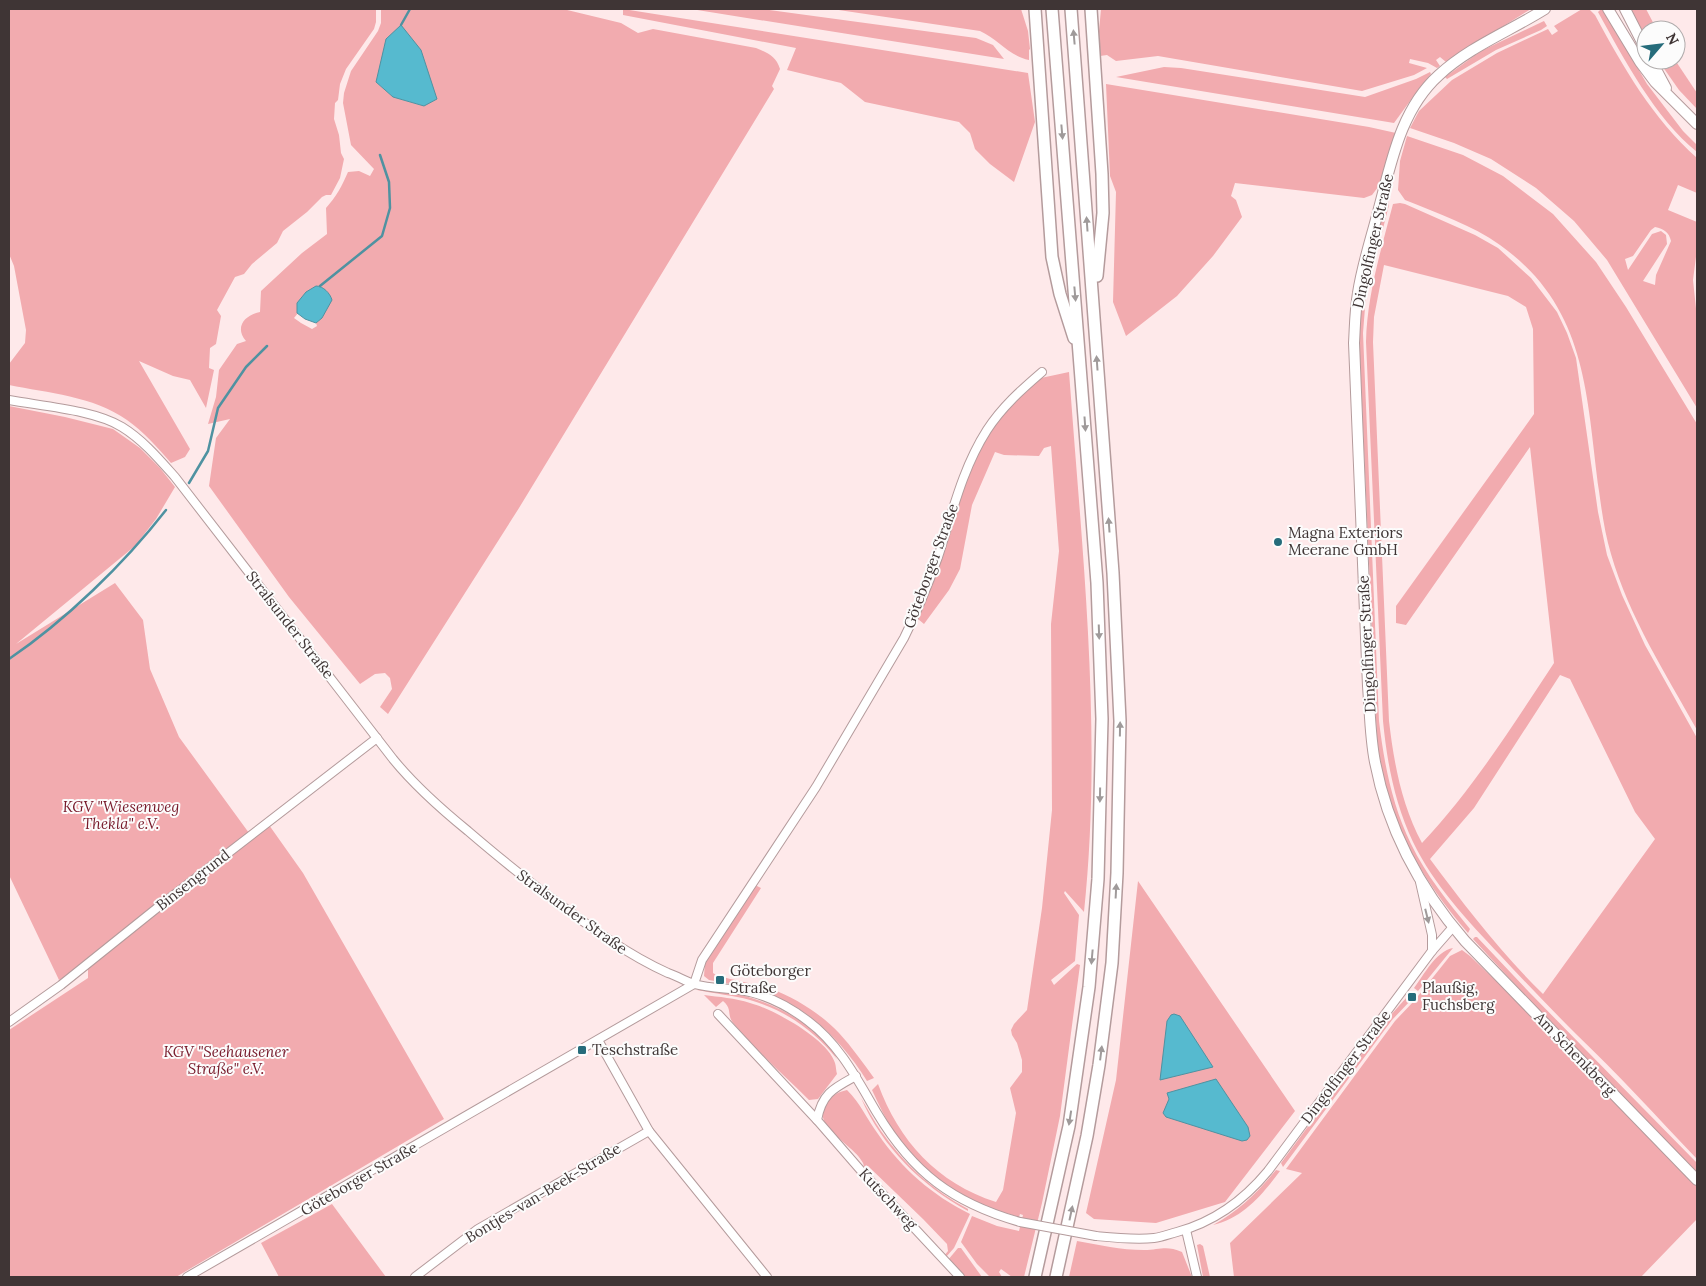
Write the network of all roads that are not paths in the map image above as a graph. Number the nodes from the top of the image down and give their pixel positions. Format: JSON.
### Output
{"nodes":[{"id":1,"x":1028,"y":9,"type":"edge"},
{"id":2,"x":1035,"y":9,"type":"edge"},
{"id":3,"x":1052,"y":9,"type":"edge"},
{"id":4,"x":1071,"y":9,"type":"edge"},
{"id":5,"x":1090,"y":9,"type":"edge"},
{"id":6,"x":1097,"y":9,"type":"edge"},
{"id":7,"x":1545,"y":9,"type":"edge"},
{"id":8,"x":1608,"y":9,"type":"edge"},
{"id":9,"x":1625,"y":9,"type":"edge"},
{"id":10,"x":1636,"y":30,"type":"edge"},
{"id":11,"x":1037,"y":35,"type":"junction"},
{"id":12,"x":1093,"y":45,"type":"junction"},
{"id":13,"x":1656,"y":70,"type":"edge"},
{"id":14,"x":1672,"y":100,"type":"junction"},
{"id":15,"x":1697,"y":124,"type":"edge"},
{"id":16,"x":1094,"y":307,"type":"junction"},
{"id":17,"x":1080,"y":358,"type":"junction"},
{"id":18,"x":1042,"y":372,"type":"dead end"},
{"id":19,"x":9,"y":400,"type":"edge"},
{"id":20,"x":377,"y":738,"type":"junction"},
{"id":21,"x":1420,"y":881,"type":"junction"},
{"id":22,"x":1453,"y":927,"type":"junction"},
{"id":23,"x":1432,"y":952,"type":"junction"},
{"id":24,"x":694,"y":984,"type":"junction"},
{"id":25,"x":718,"y":1014,"type":"dead end"},
{"id":26,"x":9,"y":1022,"type":"edge"},
{"id":27,"x":598,"y":1040,"type":"junction"},
{"id":28,"x":856,"y":1076,"type":"junction"},
{"id":29,"x":818,"y":1120,"type":"junction"},
{"id":30,"x":649,"y":1131,"type":"junction"},
{"id":31,"x":1697,"y":1180,"type":"edge"},
{"id":32,"x":1186,"y":1230,"type":"junction"},
{"id":33,"x":765,"y":1276,"type":"edge"},
{"id":34,"x":187,"y":1277,"type":"edge"},
{"id":35,"x":414,"y":1277,"type":"edge"},
{"id":36,"x":960,"y":1277,"type":"edge"},
{"id":37,"x":1036,"y":1277,"type":"edge"},
{"id":38,"x":1056,"y":1277,"type":"edge"},
{"id":39,"x":1198,"y":1277,"type":"edge"}],
"edges":[{"from":1,"to":11,"type":"highway"},
{"from":2,"to":11,"type":"highway"},
{"from":3,"to":17,"type":"highway","one_way":true},
{"from":16,"to":4,"type":"highway","one_way":true},
{"from":5,"to":12,"type":"highway"},
{"from":6,"to":12,"type":"highway"},
{"from":7,"to":21,"type":"main road","name":"Dingolfinger Straße"},
{"from":8,"to":14,"type":"main road"},
{"from":9,"to":10,"type":"main road"},
{"from":11,"to":17,"type":"highway"},
{"from":12,"to":16,"type":"highway"},
{"from":13,"to":14,"type":"main road"},
{"from":14,"to":15,"type":"main road"},
{"from":38,"to":16,"type":"highway","one_way":true},
{"from":17,"to":37,"type":"highway","one_way":true},
{"from":18,"to":24,"type":"street","name":"Göteborger Straße"},
{"from":19,"to":20,"type":"street","name":"Stralsunder Straße"},
{"from":20,"to":24,"type":"street","name":"Stralsunder Straße"},
{"from":20,"to":26,"type":"street","name":"Binsengrund"},
{"from":21,"to":22,"type":"main road","name":"Dingolfinger Straße"},
{"from":21,"to":23,"type":"street","one_way":true},
{"from":22,"to":23,"type":"street","name":"Dingolfinger Straße"},
{"from":22,"to":31,"type":"main road","name":"Am Schenkberg"},
{"from":23,"to":32,"type":"street","name":"Dingolfinger Straße"},
{"from":24,"to":27,"type":"street","name":"Göteborger Straße"},
{"from":24,"to":28,"type":"street","name":"Stralsunder Straße"},
{"from":25,"to":29,"type":"street","name":"Kutschweg"},
{"from":27,"to":30,"type":"street"},
{"from":27,"to":34,"type":"street","name":"Göteborger Straße"},
{"from":28,"to":29,"type":"street"},
{"from":28,"to":32,"type":"street","name":"Stralsunder Straße","bridge":true},
{"from":29,"to":36,"type":"street","name":"Kutschweg"},
{"from":30,"to":33,"type":"street"},
{"from":30,"to":35,"type":"street","name":"Bontjes-van-Beek-Straße"},
{"from":32,"to":39,"type":"street"}]}
